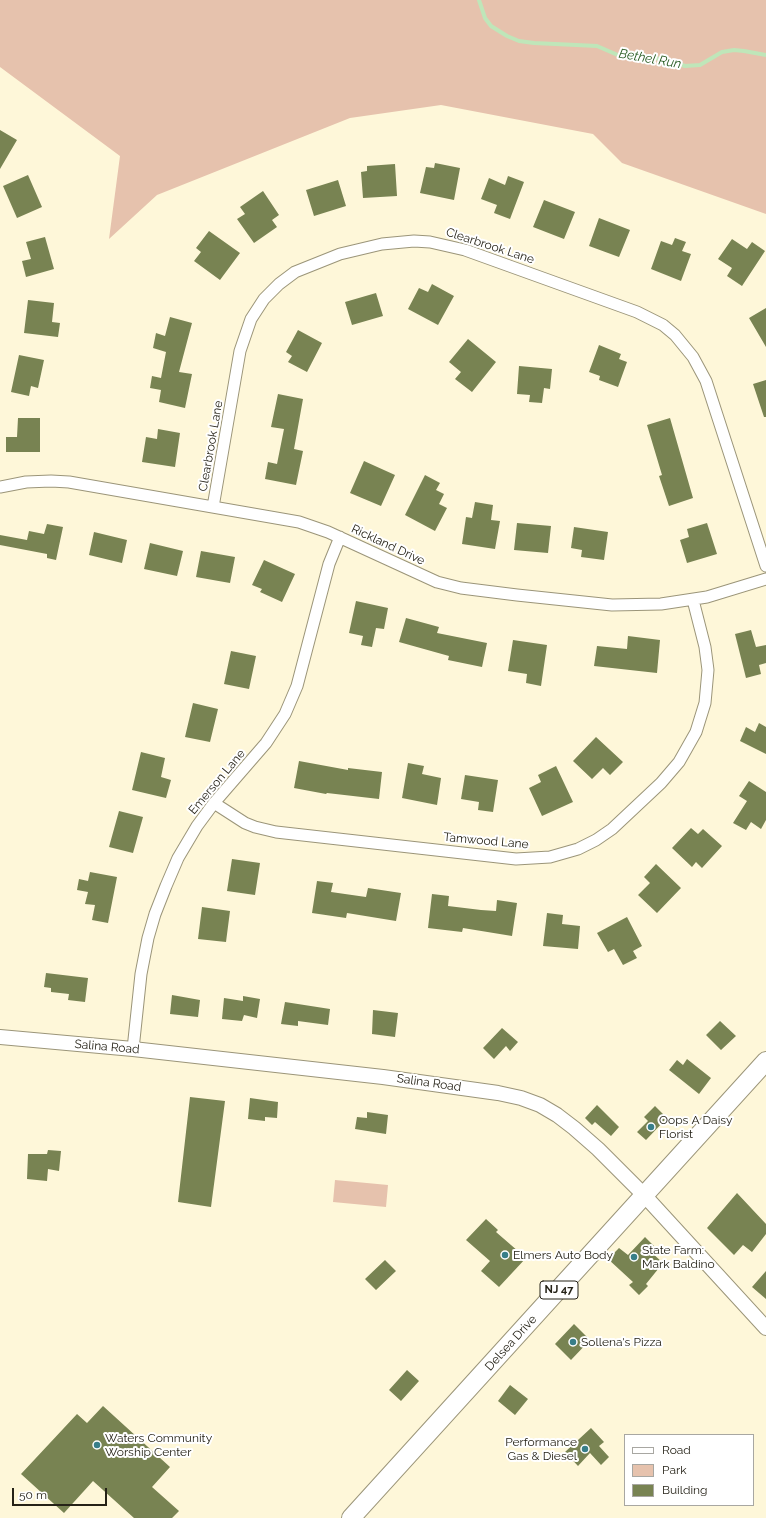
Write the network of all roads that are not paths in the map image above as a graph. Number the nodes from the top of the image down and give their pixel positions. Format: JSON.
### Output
{"nodes":[{"id":1,"x":0,"y":487,"type":"edge"},
{"id":2,"x":213,"y":507,"type":"junction"},
{"id":3,"x":340,"y":537,"type":"junction"},
{"id":4,"x":766,"y":566,"type":"edge"},
{"id":5,"x":766,"y":579,"type":"edge"},
{"id":6,"x":693,"y":600,"type":"junction"},
{"id":7,"x":214,"y":803,"type":"junction"},
{"id":8,"x":0,"y":1038,"type":"edge"},
{"id":9,"x":133,"y":1050,"type":"junction"},
{"id":10,"x":766,"y":1061,"type":"edge"},
{"id":11,"x":644,"y":1196,"type":"junction"},
{"id":12,"x":766,"y":1328,"type":"edge"},
{"id":13,"x":351,"y":1518,"type":"edge"}],
"edges":[{"from":1,"to":2,"type":"street","name":"Rickland Drive"},
{"from":2,"to":3,"type":"street","name":"Rickland Drive"},
{"from":2,"to":4,"type":"street","name":"Clearbrook Lane"},
{"from":3,"to":6,"type":"street","name":"Rickland Drive"},
{"from":3,"to":7,"type":"street","name":"Emerson Lane"},
{"from":5,"to":6,"type":"street","name":"Rickland Drive"},
{"from":6,"to":7,"type":"street","name":"Tamwood Lane"},
{"from":7,"to":9,"type":"street","name":"Emerson Lane"},
{"from":8,"to":9,"type":"street","name":"Salina Road"},
{"from":9,"to":11,"type":"street","name":"Salina Road"},
{"from":10,"to":11,"type":"main road","name":"Delsea Drive","number":"NJ 47"},
{"from":11,"to":12,"type":"street","name":"Salina Road"},
{"from":11,"to":13,"type":"main road","name":"Delsea Drive","number":"NJ 47"}]}
